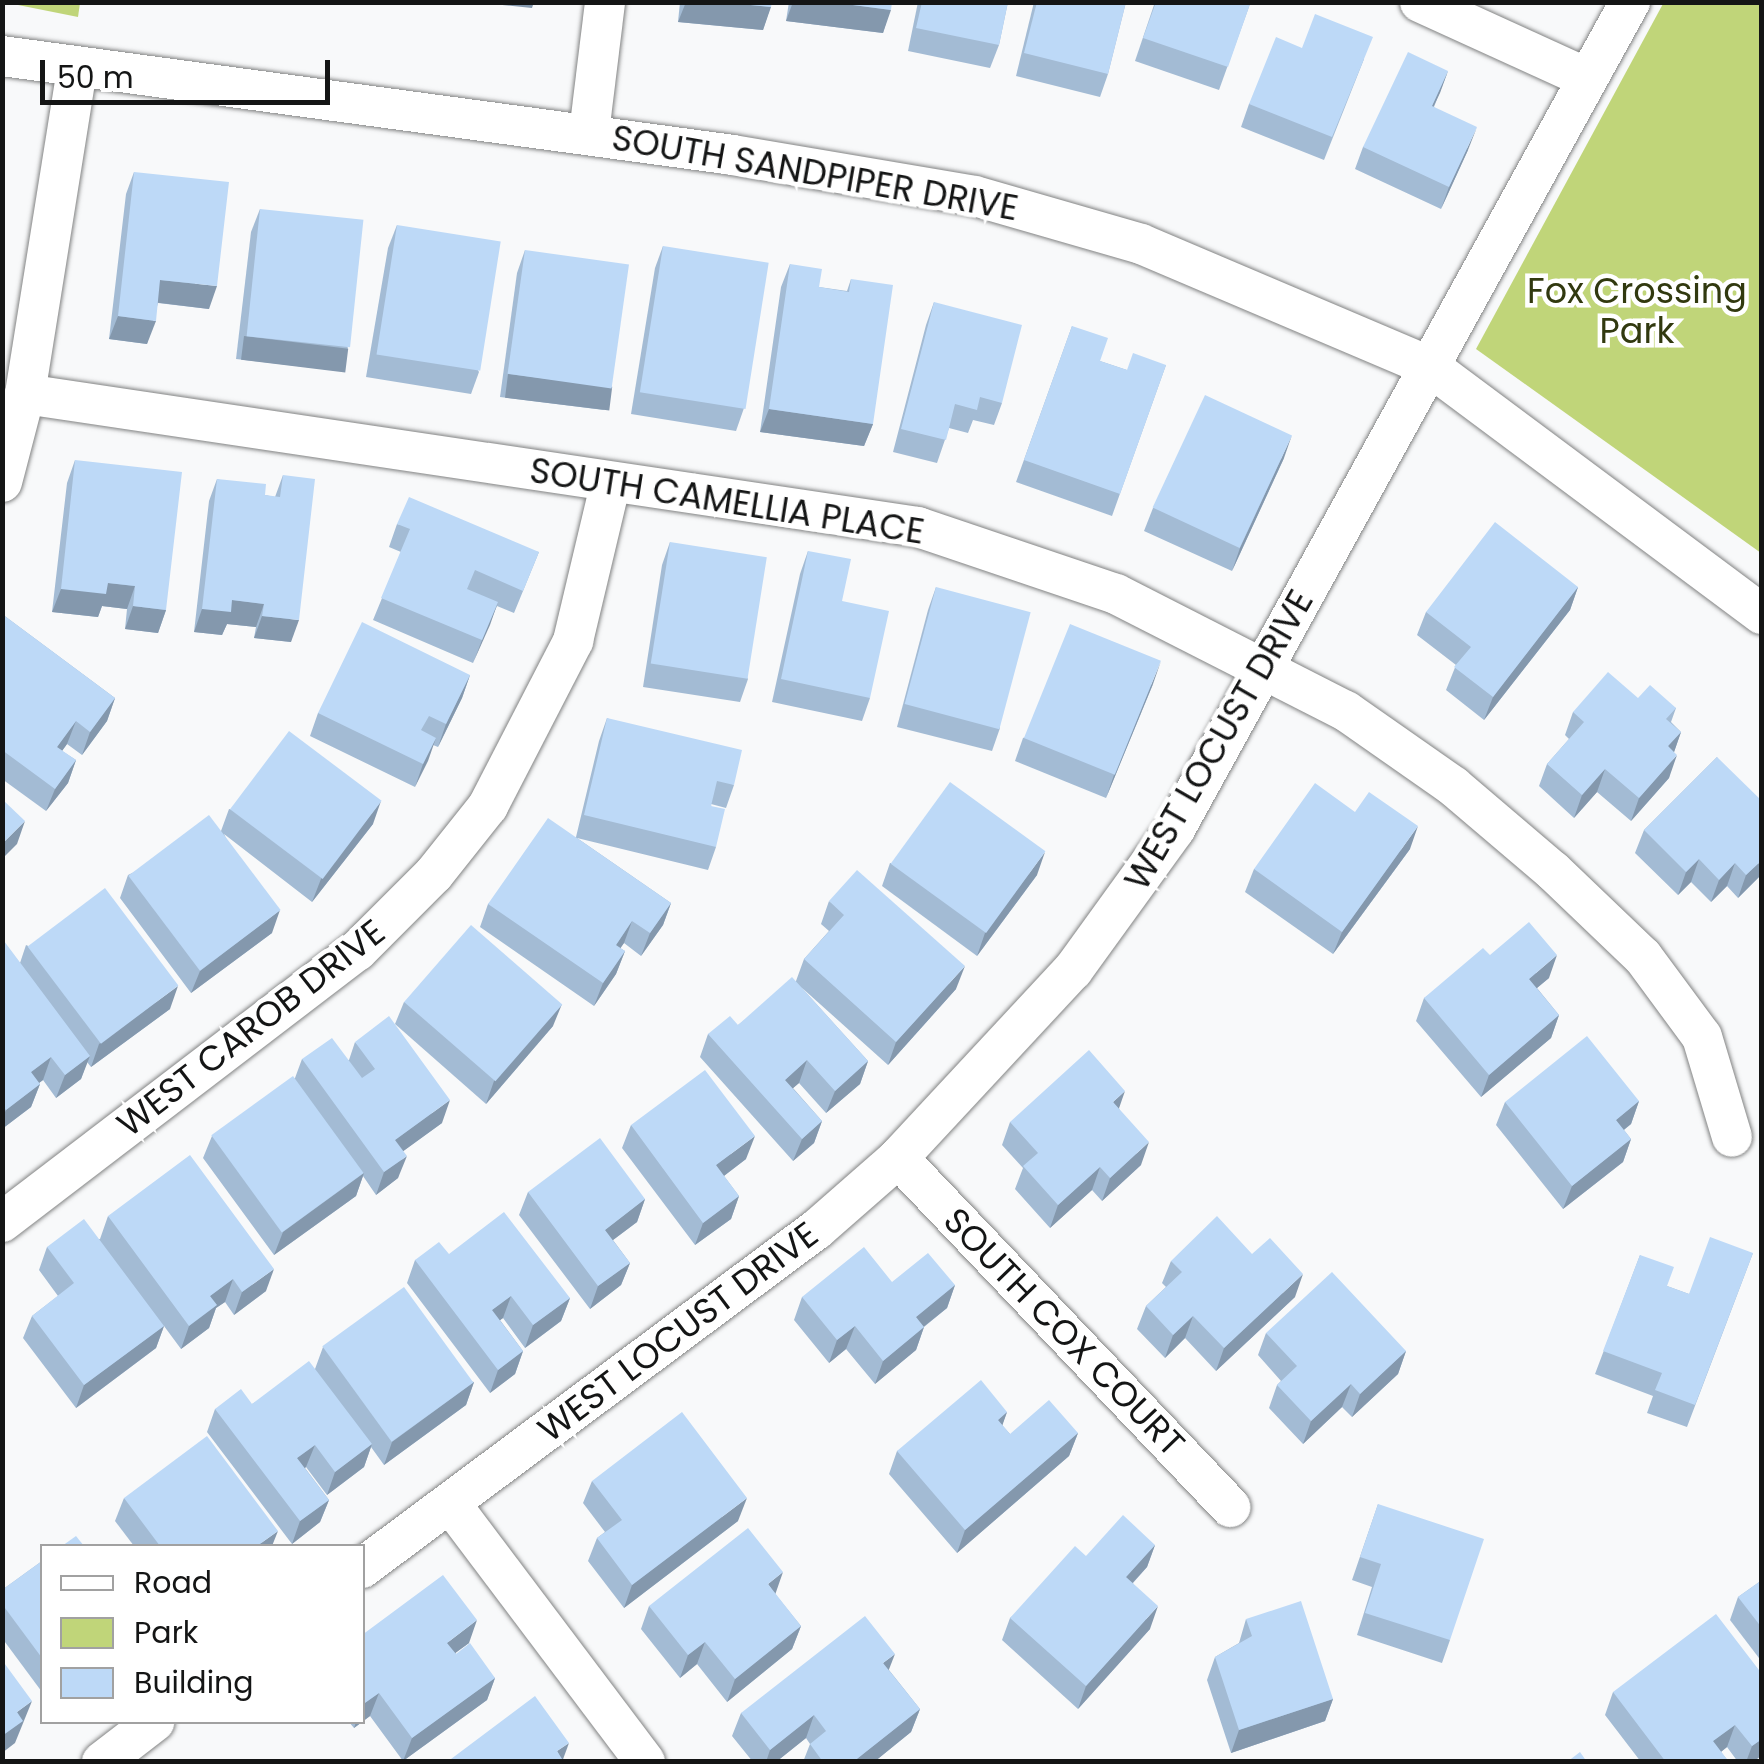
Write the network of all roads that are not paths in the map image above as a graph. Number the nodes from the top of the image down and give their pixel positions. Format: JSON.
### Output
{"nodes":[{"id":1,"x":605,"y":2,"type":"edge"},
{"id":2,"x":1420,"y":2,"type":"edge"},
{"id":3,"x":1630,"y":2,"type":"edge"},
{"id":4,"x":2,"y":56,"type":"edge"},
{"id":5,"x":78,"y":68,"type":"junction"},
{"id":6,"x":1587,"y":78,"type":"junction"},
{"id":7,"x":589,"y":133,"type":"junction"},
{"id":8,"x":1429,"y":366,"type":"junction"},
{"id":9,"x":26,"y":394,"type":"junction"},
{"id":10,"x":2,"y":482,"type":"edge"},
{"id":11,"x":611,"y":482,"type":"junction"},
{"id":12,"x":1762,"y":614,"type":"edge"},
{"id":13,"x":1264,"y":670,"type":"junction"},
{"id":14,"x":1732,"y":1137,"type":"dead end"},
{"id":15,"x":898,"y":1158,"type":"junction"},
{"id":16,"x":2,"y":1222,"type":"edge"},
{"id":17,"x":450,"y":1503,"type":"junction"},
{"id":18,"x":1230,"y":1507,"type":"dead end"},
{"id":19,"x":365,"y":1566,"type":"edge"},
{"id":20,"x":151,"y":1724,"type":"edge"},
{"id":21,"x":102,"y":1762,"type":"edge"},
{"id":22,"x":644,"y":1762,"type":"edge"}],
"edges":[{"from":1,"to":7,"type":"street"},
{"from":2,"to":6,"type":"street"},
{"from":3,"to":6,"type":"street","name":"WEST LOCUST DRIVE"},
{"from":4,"to":5,"type":"street","name":"SOUTH SANDPIPER DRIVE"},
{"from":5,"to":7,"type":"street","name":"SOUTH SANDPIPER DRIVE"},
{"from":5,"to":9,"type":"street"},
{"from":6,"to":8,"type":"street","name":"WEST LOCUST DRIVE"},
{"from":7,"to":8,"type":"street","name":"SOUTH SANDPIPER DRIVE"},
{"from":8,"to":12,"type":"street","name":"SOUTH SANDPIPER DRIVE"},
{"from":8,"to":13,"type":"street","name":"WEST LOCUST DRIVE"},
{"from":9,"to":10,"type":"street"},
{"from":9,"to":11,"type":"street","name":"SOUTH CAMELLIA PLACE"},
{"from":11,"to":13,"type":"street","name":"SOUTH CAMELLIA PLACE"},
{"from":11,"to":16,"type":"street","name":"WEST CAROB DRIVE"},
{"from":13,"to":14,"type":"street","name":"SOUTH CAMELLIA PLACE"},
{"from":13,"to":15,"type":"street","name":"WEST LOCUST DRIVE"},
{"from":15,"to":17,"type":"street","name":"WEST LOCUST DRIVE"},
{"from":15,"to":18,"type":"street","name":"SOUTH COX COURT"},
{"from":17,"to":19,"type":"street","name":"WEST LOCUST DRIVE"},
{"from":17,"to":22,"type":"street"},
{"from":20,"to":21,"type":"street"}]}
